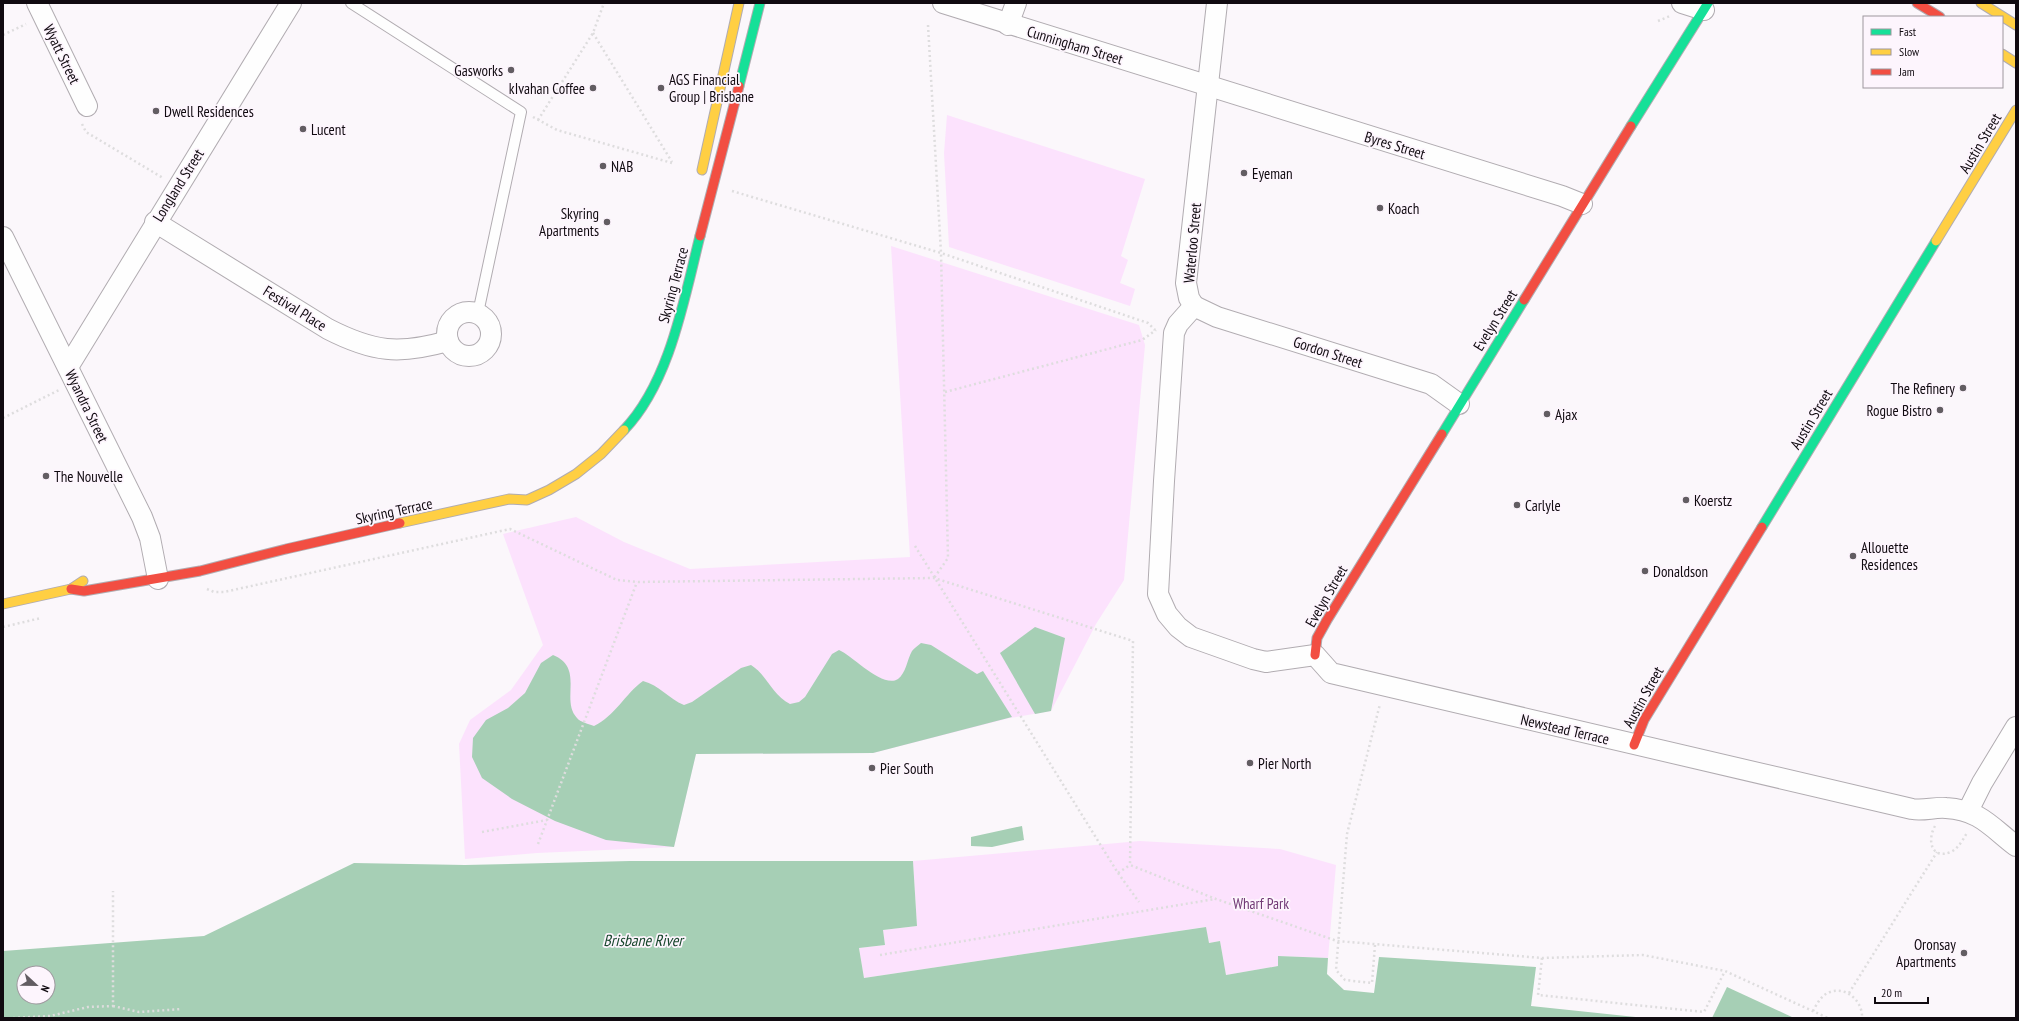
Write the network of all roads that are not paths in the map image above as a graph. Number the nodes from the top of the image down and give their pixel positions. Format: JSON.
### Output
{"nodes":[{"id":1,"x":291,"y":3,"type":"edge"},
{"id":2,"x":351,"y":3,"type":"edge"},
{"id":3,"x":739,"y":3,"type":"edge"},
{"id":4,"x":760,"y":3,"type":"edge"},
{"id":5,"x":943,"y":3,"type":"edge"},
{"id":6,"x":1016,"y":3,"type":"edge"},
{"id":7,"x":1217,"y":3,"type":"edge"},
{"id":8,"x":1917,"y":3,"type":"edge"},
{"id":9,"x":1981,"y":3,"type":"edge"},
{"id":10,"x":1706,"y":6,"type":"edge"},
{"id":11,"x":40,"y":9,"type":"edge"},
{"id":12,"x":1678,"y":9,"type":"edge"},
{"id":13,"x":1938,"y":16,"type":"edge"},
{"id":14,"x":2002,"y":16,"type":"edge"},
{"id":15,"x":2003,"y":17,"type":"edge"},
{"id":16,"x":1008,"y":24,"type":"junction"},
{"id":17,"x":2016,"y":25,"type":"edge"},
{"id":18,"x":2003,"y":55,"type":"edge"},
{"id":19,"x":2016,"y":63,"type":"edge"},
{"id":20,"x":1207,"y":87,"type":"junction"},
{"id":21,"x":87,"y":106,"type":"road end"},
{"id":22,"x":2016,"y":110,"type":"edge"},
{"id":23,"x":700,"y":180,"type":"dead end"},
{"id":24,"x":1582,"y":204,"type":"junction"},
{"id":25,"x":155,"y":222,"type":"junction"},
{"id":26,"x":3,"y":237,"type":"edge"},
{"id":27,"x":1194,"y":306,"type":"junction"},
{"id":28,"x":478,"y":313,"type":"junction"},
{"id":29,"x":448,"y":341,"type":"junction"},
{"id":30,"x":72,"y":374,"type":"junction"},
{"id":31,"x":1459,"y":404,"type":"junction"},
{"id":32,"x":525,"y":489,"type":"dead end"},
{"id":33,"x":508,"y":499,"type":"junction"},
{"id":34,"x":286,"y":549,"type":"junction"},
{"id":35,"x":236,"y":552,"type":"dead end"},
{"id":36,"x":156,"y":568,"type":"junction"},
{"id":37,"x":90,"y":579,"type":"dead end"},
{"id":38,"x":71,"y":589,"type":"junction"},
{"id":39,"x":3,"y":604,"type":"edge"},
{"id":40,"x":1315,"y":655,"type":"junction"},
{"id":41,"x":2016,"y":727,"type":"edge"},
{"id":42,"x":1634,"y":745,"type":"junction"},
{"id":43,"x":1973,"y":813,"type":"junction"},
{"id":44,"x":2016,"y":846,"type":"edge"}],
"edges":[{"from":1,"to":25,"type":"street","name":"Longland Street"},
{"from":2,"to":28,"type":"lane"},
{"from":3,"to":23,"type":"street"},
{"from":4,"to":33,"type":"street","name":"Skyring Terrace"},
{"from":5,"to":16,"type":"street","name":"Cunningham Street"},
{"from":6,"to":16,"type":"street"},
{"from":7,"to":20,"type":"street","name":"Waterloo Street"},
{"from":8,"to":13,"type":"street"},
{"from":9,"to":14,"type":"street"},
{"from":10,"to":12,"type":"street"},
{"from":10,"to":24,"type":"street","name":"Evelyn Street"},
{"from":11,"to":21,"type":"street","name":"Wyatt Street"},
{"from":15,"to":17,"type":"street"},
{"from":16,"to":20,"type":"street","name":"Cunningham Street"},
{"from":18,"to":19,"type":"street"},
{"from":20,"to":24,"type":"street","name":"Byres Street"},
{"from":20,"to":27,"type":"street","name":"Waterloo Street"},
{"from":22,"to":42,"type":"street","name":"Austin Street"},
{"from":24,"to":31,"type":"street","name":"Evelyn Street"},
{"from":25,"to":29,"type":"street","name":"Festival Place"},
{"from":25,"to":30,"type":"street","name":"Longland Street"},
{"from":26,"to":30,"type":"street","name":"Wyandra Street"},
{"from":27,"to":31,"type":"street","name":"Gordon Street"},
{"from":27,"to":40,"type":"street","name":"Waterloo Street"},
{"from":28,"to":29,"type":"street"},
{"from":28,"to":29,"type":"street"},
{"from":30,"to":36,"type":"street","name":"Wyandra Street"},
{"from":31,"to":40,"type":"street","name":"Evelyn Street"},
{"from":32,"to":33,"type":"street","name":"Skyring Terrace"},
{"from":33,"to":34,"type":"street","name":"Skyring Terrace"},
{"from":34,"to":35,"type":"street","name":"Skyring Terrace"},
{"from":34,"to":36,"type":"street","name":"Skyring Terrace"},
{"from":36,"to":38,"type":"street","name":"Skyring Terrace"},
{"from":37,"to":38,"type":"street","name":"Skyring Terrace"},
{"from":38,"to":39,"type":"street","name":"Skyring Terrace"},
{"from":40,"to":42,"type":"street","name":"Newstead Terrace"},
{"from":41,"to":43,"type":"street"},
{"from":42,"to":43,"type":"street","name":"Newstead Terrace"},
{"from":43,"to":44,"type":"street","name":"Newstead Terrace"}]}
